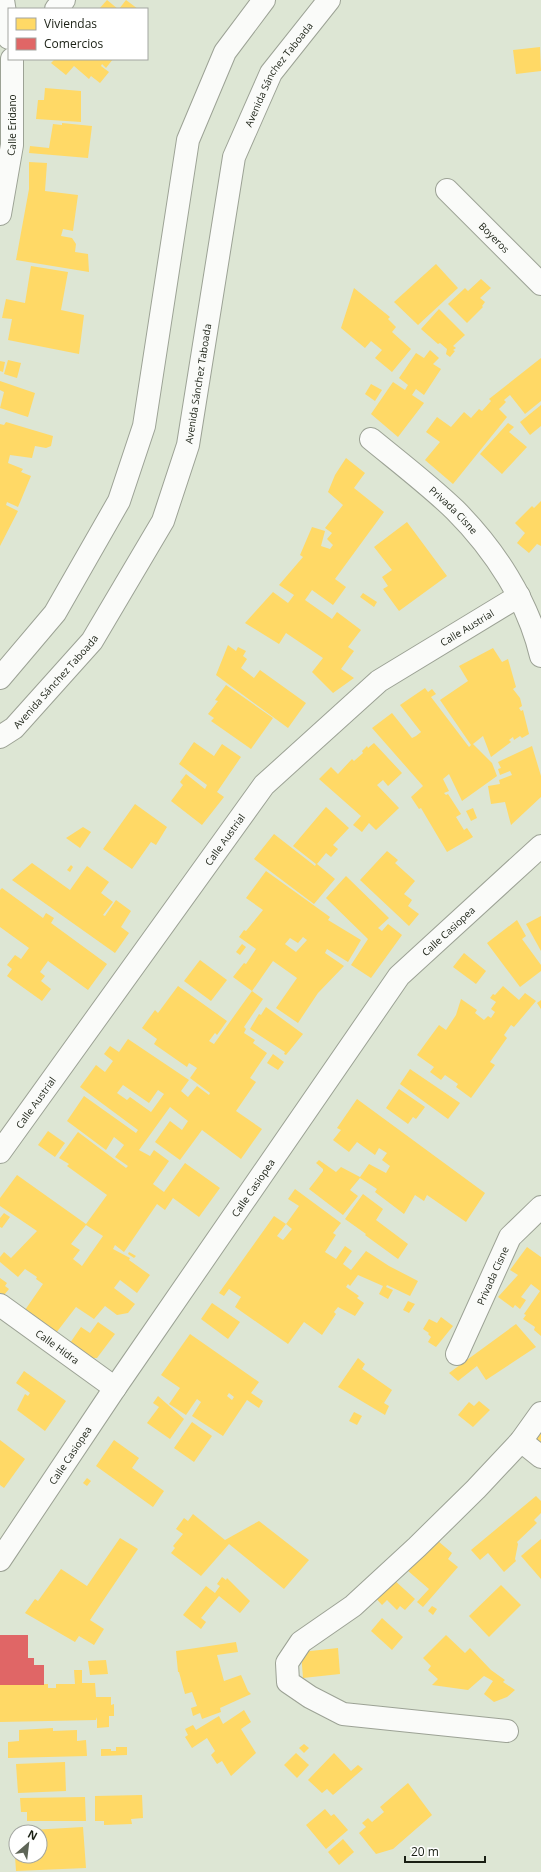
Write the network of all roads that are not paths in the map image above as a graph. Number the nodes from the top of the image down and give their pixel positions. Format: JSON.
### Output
{"nodes":[{"id":1,"x":3,"y":0,"type":"edge"},
{"id":2,"x":64,"y":0,"type":"edge"},
{"id":3,"x":264,"y":0,"type":"edge"},
{"id":4,"x":329,"y":0,"type":"edge"},
{"id":5,"x":57,"y":8,"type":"edge"},
{"id":6,"x":8,"y":32,"type":"edge"},
{"id":7,"x":13,"y":60,"type":"edge"},
{"id":8,"x":447,"y":190,"type":"dead end"},
{"id":9,"x":0,"y":214,"type":"edge"},
{"id":10,"x":541,"y":284,"type":"edge"},
{"id":11,"x":372,"y":439,"type":"dead end"},
{"id":12,"x":519,"y":596,"type":"junction"},
{"id":13,"x":541,"y":656,"type":"edge"},
{"id":14,"x":0,"y":678,"type":"edge"},
{"id":15,"x":0,"y":737,"type":"edge"},
{"id":16,"x":541,"y":846,"type":"edge"},
{"id":17,"x":0,"y":1152,"type":"edge"},
{"id":18,"x":541,"y":1207,"type":"edge"},
{"id":19,"x":0,"y":1305,"type":"edge"},
{"id":20,"x":457,"y":1354,"type":"dead end"},
{"id":21,"x":115,"y":1388,"type":"junction"},
{"id":22,"x":541,"y":1413,"type":"edge"},
{"id":23,"x":521,"y":1441,"type":"junction"},
{"id":24,"x":541,"y":1457,"type":"edge"},
{"id":25,"x":0,"y":1560,"type":"edge"},
{"id":26,"x":507,"y":1731,"type":"dead end"}],
"edges":[{"from":1,"to":6,"type":"street"},
{"from":2,"to":5,"type":"street"},
{"from":3,"to":14,"type":"street"},
{"from":4,"to":15,"type":"street","name":"Avenida Sánchez Taboada"},
{"from":7,"to":9,"type":"street","name":"Calle Eridano"},
{"from":8,"to":10,"type":"street","name":"Boyeros"},
{"from":11,"to":12,"type":"street","name":"Privada Cisne"},
{"from":12,"to":13,"type":"street","name":"Privada Cisne"},
{"from":12,"to":17,"type":"street","name":"Calle Austrial"},
{"from":16,"to":21,"type":"street","name":"Calle Casiopea"},
{"from":18,"to":20,"type":"street","name":"Privada Cisne"},
{"from":19,"to":21,"type":"street","name":"Calle Hidra"},
{"from":21,"to":25,"type":"street","name":"Calle Casiopea"},
{"from":22,"to":23,"type":"street"},
{"from":23,"to":24,"type":"street"},
{"from":23,"to":26,"type":"street"}]}
